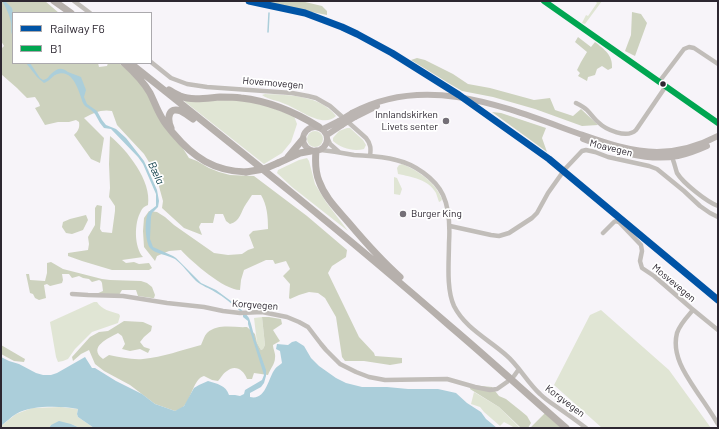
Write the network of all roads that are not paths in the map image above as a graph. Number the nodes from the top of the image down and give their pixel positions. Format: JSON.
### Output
{"nodes":[{"id":1,"x":53,"y":1,"type":"edge"},
{"id":2,"x":74,"y":1,"type":"edge"},
{"id":3,"x":544,"y":1,"type":"edge"},
{"id":4,"x":66,"y":12,"type":"edge"},
{"id":5,"x":69,"y":12,"type":"edge"},
{"id":6,"x":89,"y":12,"type":"edge"},
{"id":7,"x":717,"y":62,"type":"edge"},
{"id":8,"x":152,"y":63,"type":"edge"},
{"id":9,"x":125,"y":64,"type":"edge"},
{"id":10,"x":131,"y":64,"type":"edge"},
{"id":11,"x":136,"y":64,"type":"edge"},
{"id":12,"x":658,"y":82,"type":"junction"},
{"id":13,"x":666,"y":86,"type":"junction"},
{"id":14,"x":576,"y":103,"type":"dead end"},
{"id":15,"x":340,"y":123,"type":"junction"},
{"id":16,"x":718,"y":123,"type":"edge"},
{"id":17,"x":321,"y":128,"type":"junction"},
{"id":18,"x":172,"y":132,"type":"junction"},
{"id":19,"x":327,"y":136,"type":"junction"},
{"id":20,"x":718,"y":136,"type":"edge"},
{"id":21,"x":303,"y":138,"type":"junction"},
{"id":22,"x":718,"y":140,"type":"edge"},
{"id":23,"x":316,"y":151,"type":"junction"},
{"id":24,"x":339,"y":152,"type":"junction"},
{"id":25,"x":664,"y":155,"type":"junction"},
{"id":26,"x":370,"y":156,"type":"junction"},
{"id":27,"x":673,"y":156,"type":"junction"},
{"id":28,"x":287,"y":158,"type":"junction"},
{"id":29,"x":258,"y":166,"type":"junction"},
{"id":30,"x":677,"y":172,"type":"junction"},
{"id":31,"x":718,"y":206,"type":"edge"},
{"id":32,"x":718,"y":217,"type":"edge"},
{"id":33,"x":450,"y":226,"type":"junction"},
{"id":34,"x":603,"y":233,"type":"dead end"},
{"id":35,"x":72,"y":294,"type":"dead end"},
{"id":36,"x":693,"y":310,"type":"junction"},
{"id":37,"x":718,"y":330,"type":"edge"},
{"id":38,"x":460,"y":334,"type":"junction"},
{"id":39,"x":518,"y":369,"type":"junction"},
{"id":40,"x":514,"y":376,"type":"dead end"},
{"id":41,"x":507,"y":382,"type":"dead end"},
{"id":42,"x":718,"y":424,"type":"edge"},
{"id":43,"x":566,"y":428,"type":"edge"},
{"id":44,"x":586,"y":428,"type":"edge"}],
"edges":[{"from":1,"to":4,"type":"highway"},
{"from":1,"to":5,"type":"highway"},
{"from":2,"to":6,"type":"street"},
{"from":3,"to":12,"type":"street"},
{"from":7,"to":12,"type":"street"},
{"from":8,"to":26,"type":"street","name":"Hovemovegen"},
{"from":9,"to":18,"type":"highway"},
{"from":10,"to":29,"type":"highway"},
{"from":11,"to":17,"type":"highway"},
{"from":12,"to":13,"type":"street"},
{"from":13,"to":14,"type":"street"},
{"from":13,"to":16,"type":"street"},
{"from":15,"to":17,"type":"main road"},
{"from":15,"to":19,"type":"main road"},
{"from":15,"to":25,"type":"main road","bridge":true},
{"from":17,"to":19,"type":"main road"},
{"from":17,"to":21,"type":"main road"},
{"from":18,"to":28,"type":"highway","bridge":true},
{"from":18,"to":29,"type":"highway"},
{"from":19,"to":23,"type":"main road"},
{"from":19,"to":24,"type":"street"},
{"from":20,"to":25,"type":"main road"},
{"from":21,"to":23,"type":"main road"},
{"from":21,"to":28,"type":"highway"},
{"from":22,"to":27,"type":"main road"},
{"from":23,"to":24,"type":"street","name":"Korgvegen"},
{"from":23,"to":28,"type":"highway"},
{"from":23,"to":38,"type":"highway"},
{"from":24,"to":26,"type":"street","name":"Korgvegen"},
{"from":25,"to":27,"type":"main road"},
{"from":25,"to":30,"type":"street"},
{"from":26,"to":33,"type":"street","name":"Korgvegen"},
{"from":27,"to":30,"type":"street"},
{"from":29,"to":38,"type":"highway"},
{"from":30,"to":31,"type":"street"},
{"from":32,"to":33,"type":"street","name":"Moavegen"},
{"from":33,"to":39,"type":"street","name":"Korgvegen"},
{"from":34,"to":36,"type":"street","name":"Mosvevegen"},
{"from":35,"to":41,"type":"street","name":"Korgvegen"},
{"from":36,"to":37,"type":"street","name":"Mosvevegen"},
{"from":36,"to":42,"type":"street"},
{"from":38,"to":43,"type":"highway"},
{"from":39,"to":40,"type":"street"},
{"from":39,"to":44,"type":"street","name":"Korgvegen"}]}
